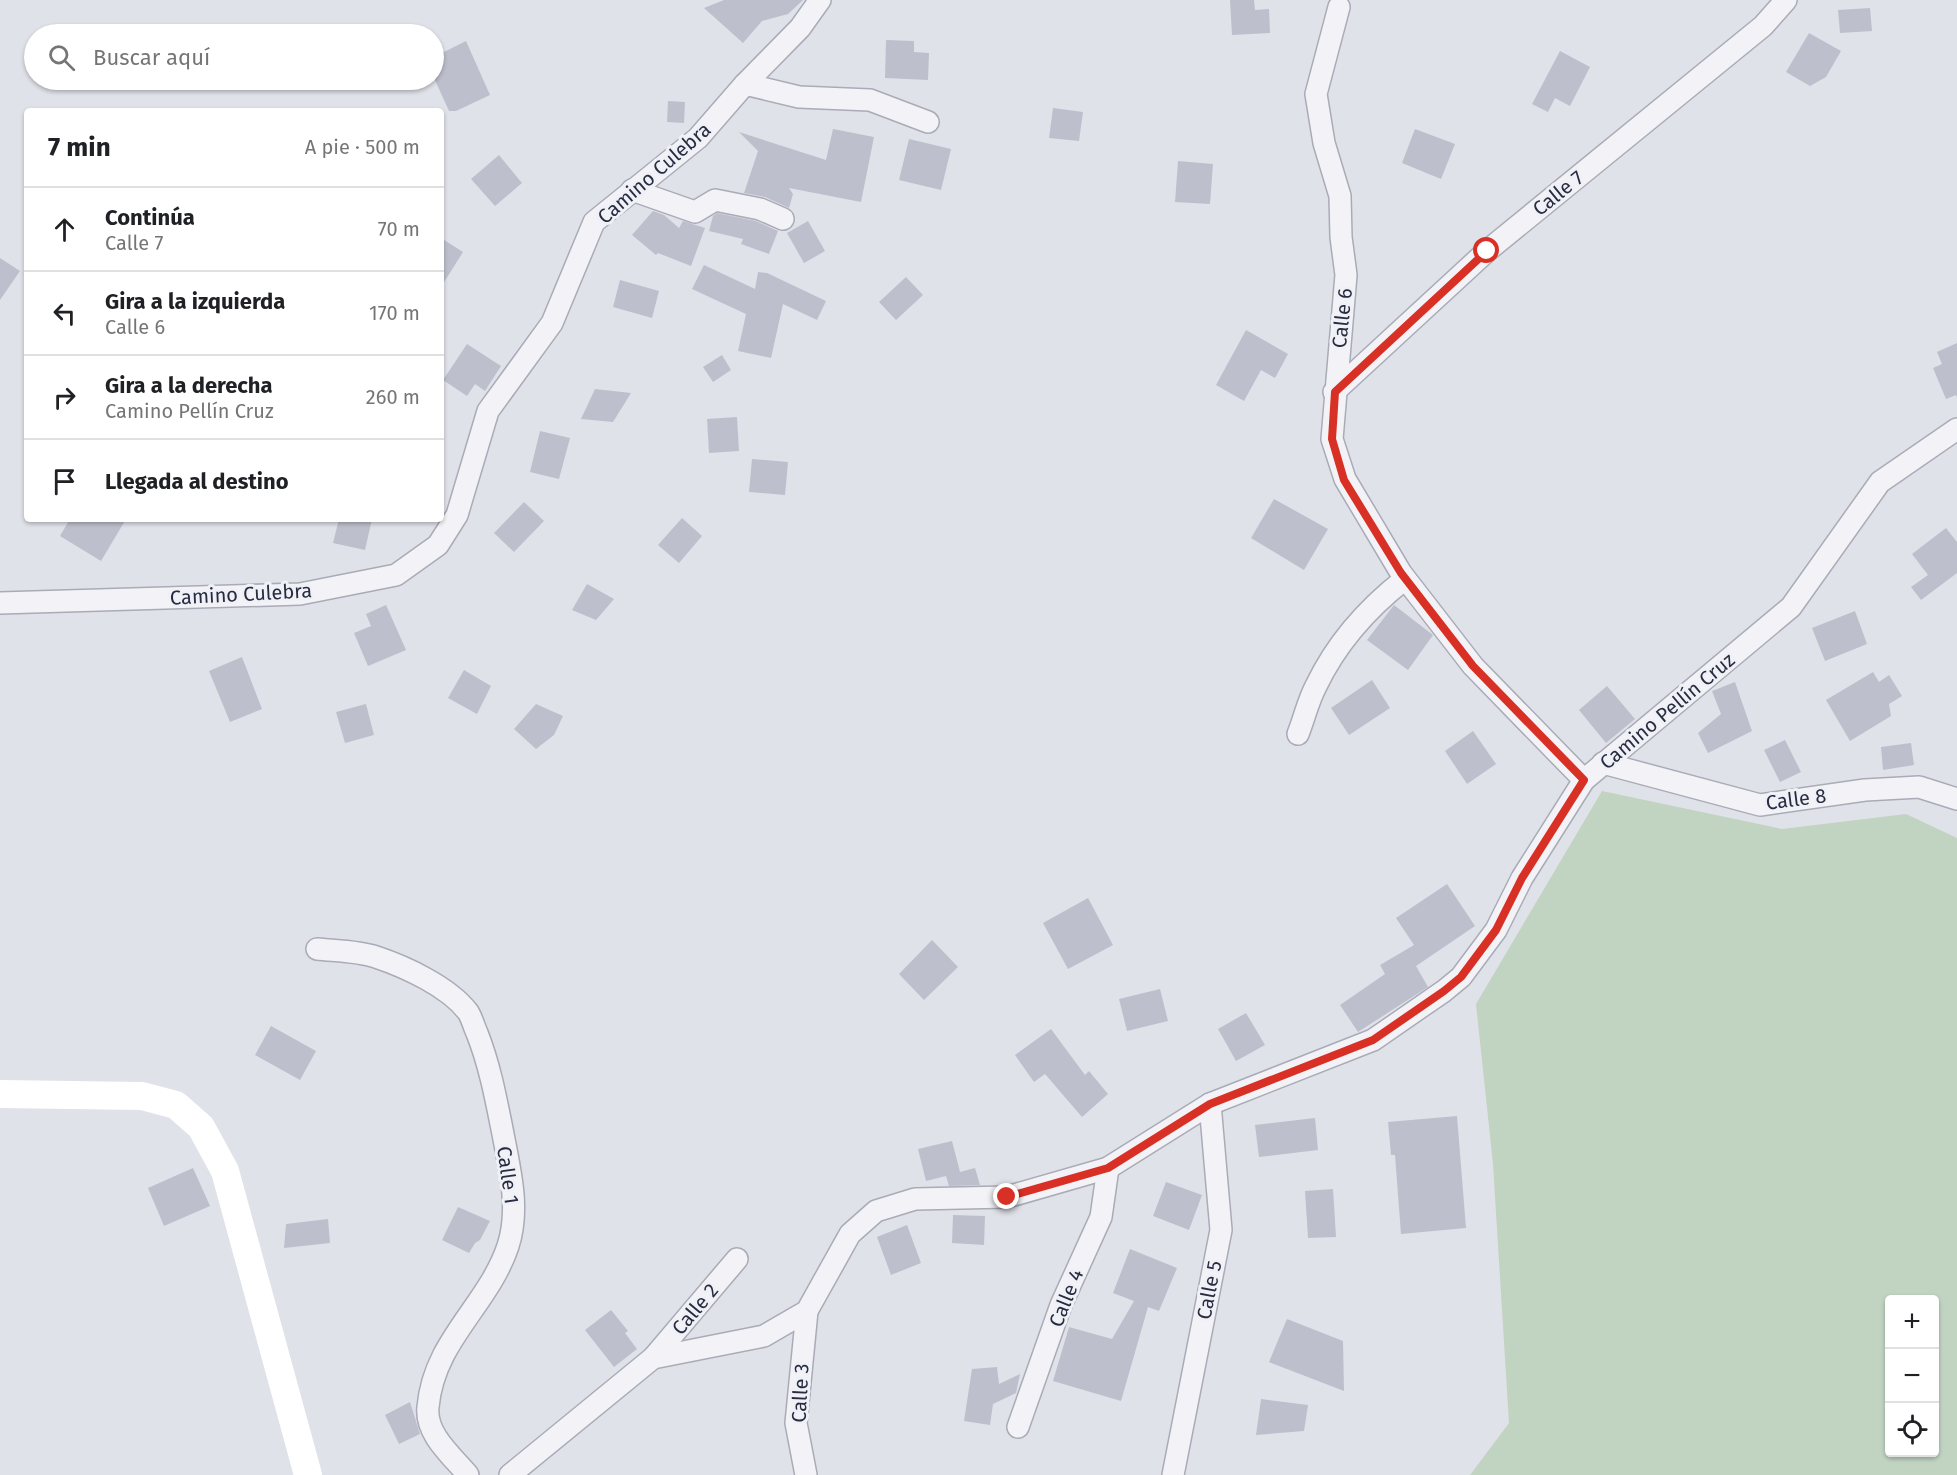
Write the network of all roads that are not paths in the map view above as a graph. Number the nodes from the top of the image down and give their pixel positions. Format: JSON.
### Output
{"nodes":[{"id":1,"x":820,"y":0,"type":"edge"},
{"id":2,"x":1786,"y":0,"type":"edge"},
{"id":3,"x":1339,"y":7,"type":"dead end"},
{"id":4,"x":745,"y":84,"type":"junction"},
{"id":5,"x":928,"y":122,"type":"dead end"},
{"id":6,"x":632,"y":189,"type":"junction"},
{"id":7,"x":783,"y":219,"type":"dead end"},
{"id":8,"x":1335,"y":392,"type":"junction"},
{"id":9,"x":1957,"y":429,"type":"edge"},
{"id":10,"x":1405,"y":579,"type":"junction"},
{"id":11,"x":0,"y":603,"type":"edge"},
{"id":12,"x":1298,"y":734,"type":"dead end"},
{"id":13,"x":1602,"y":763,"type":"junction"},
{"id":14,"x":1584,"y":780,"type":"junction"},
{"id":15,"x":1957,"y":799,"type":"edge"},
{"id":16,"x":317,"y":949,"type":"dead end"},
{"id":17,"x":0,"y":1094,"type":"edge"},
{"id":18,"x":1210,"y":1104,"type":"junction"},
{"id":19,"x":1108,"y":1168,"type":"junction"},
{"id":20,"x":737,"y":1259,"type":"dead end"},
{"id":21,"x":807,"y":1311,"type":"junction"},
{"id":22,"x":653,"y":1358,"type":"junction"},
{"id":23,"x":1018,"y":1427,"type":"dead end"},
{"id":24,"x":308,"y":1475,"type":"edge"},
{"id":25,"x":468,"y":1475,"type":"edge"},
{"id":26,"x":510,"y":1475,"type":"edge"},
{"id":27,"x":806,"y":1475,"type":"edge"},
{"id":28,"x":1173,"y":1475,"type":"edge"}],
"edges":[{"from":1,"to":4,"type":"street","name":"Camino Culebra"},
{"from":2,"to":8,"type":"street","name":"Calle 7"},
{"from":3,"to":8,"type":"street","name":"Calle 6"},
{"from":4,"to":5,"type":"street"},
{"from":4,"to":6,"type":"street","name":"Camino Culebra"},
{"from":6,"to":7,"type":"street"},
{"from":6,"to":11,"type":"street","name":"Camino Culebra"},
{"from":8,"to":10,"type":"street","name":"Calle 6"},
{"from":9,"to":13,"type":"street","name":"Camino Pellín Cruz"},
{"from":10,"to":12,"type":"street"},
{"from":10,"to":14,"type":"street","name":"Calle 6"},
{"from":13,"to":14,"type":"street","name":"Camino Pellín Cruz"},
{"from":13,"to":15,"type":"street","name":"Calle 8"},
{"from":14,"to":18,"type":"street","name":"Camino Pellín Cruz"},
{"from":16,"to":25,"type":"street","name":"Calle 1"},
{"from":17,"to":24,"type":"street"},
{"from":18,"to":19,"type":"street","name":"Camino Pellín Cruz"},
{"from":18,"to":28,"type":"street","name":"Calle 5"},
{"from":19,"to":21,"type":"street","name":"Camino Pellín Cruz"},
{"from":19,"to":23,"type":"street","name":"Calle 4"},
{"from":20,"to":22,"type":"street","name":"Calle 2"},
{"from":21,"to":22,"type":"street"},
{"from":21,"to":27,"type":"street","name":"Calle 3"},
{"from":22,"to":26,"type":"street"}]}
